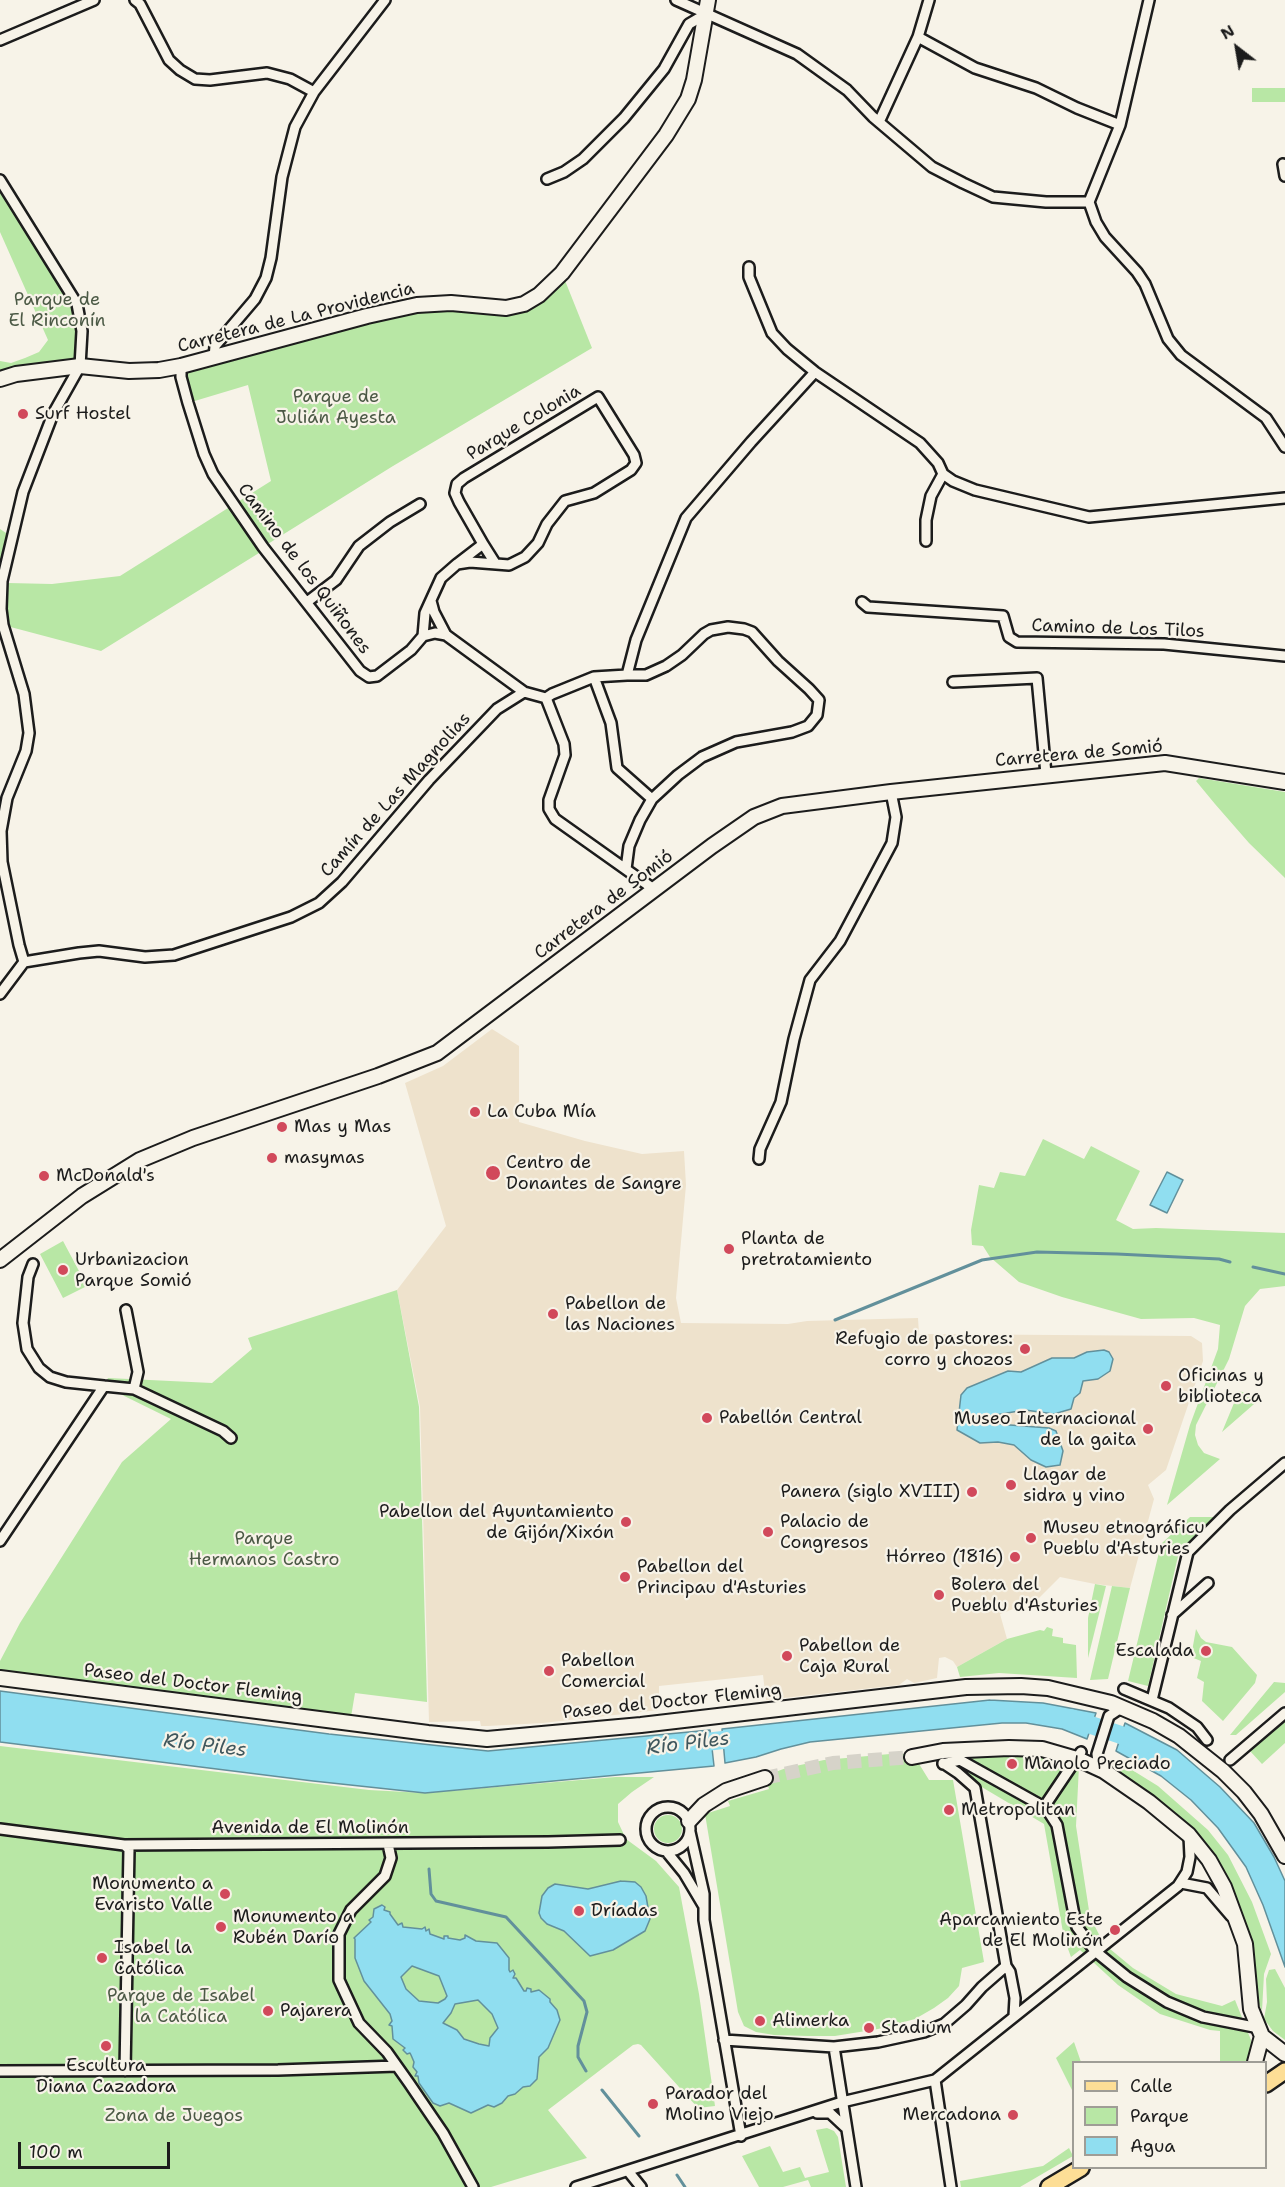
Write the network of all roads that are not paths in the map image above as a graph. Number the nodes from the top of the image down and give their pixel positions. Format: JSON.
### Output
{"nodes":[{"id":1,"x":94,"y":0,"type":"edge"},
{"id":2,"x":135,"y":0,"type":"edge"},
{"id":3,"x":385,"y":0,"type":"edge"},
{"id":4,"x":676,"y":0,"type":"edge"},
{"id":5,"x":928,"y":0,"type":"edge"},
{"id":6,"x":1149,"y":0,"type":"edge"},
{"id":7,"x":707,"y":7,"type":"edge"},
{"id":8,"x":918,"y":37,"type":"junction"},
{"id":9,"x":0,"y":40,"type":"edge"},
{"id":10,"x":314,"y":92,"type":"junction"},
{"id":11,"x":879,"y":122,"type":"junction"},
{"id":12,"x":1120,"y":124,"type":"junction"},
{"id":13,"x":1283,"y":164,"type":"dead end"},
{"id":14,"x":1285,"y":176,"type":"edge"},
{"id":15,"x":547,"y":179,"type":"dead end"},
{"id":16,"x":0,"y":180,"type":"edge"},
{"id":17,"x":1089,"y":202,"type":"junction"},
{"id":18,"x":748,"y":267,"type":"dead end"},
{"id":19,"x":214,"y":358,"type":"junction"},
{"id":20,"x":80,"y":366,"type":"junction"},
{"id":21,"x":181,"y":366,"type":"junction"},
{"id":22,"x":815,"y":372,"type":"junction"},
{"id":23,"x":0,"y":379,"type":"edge"},
{"id":24,"x":1285,"y":447,"type":"edge"},
{"id":25,"x":943,"y":474,"type":"junction"},
{"id":26,"x":1285,"y":498,"type":"edge"},
{"id":27,"x":420,"y":504,"type":"dead end"},
{"id":28,"x":926,"y":541,"type":"dead end"},
{"id":29,"x":483,"y":544,"type":"junction"},
{"id":30,"x":495,"y":563,"type":"junction"},
{"id":31,"x":458,"y":564,"type":"junction"},
{"id":32,"x":431,"y":601,"type":"junction"},
{"id":33,"x":861,"y":602,"type":"dead end"},
{"id":34,"x":307,"y":603,"type":"junction"},
{"id":35,"x":1,"y":609,"type":"edge"},
{"id":36,"x":446,"y":635,"type":"junction"},
{"id":37,"x":423,"y":636,"type":"junction"},
{"id":38,"x":1285,"y":656,"type":"edge"},
{"id":39,"x":627,"y":675,"type":"junction"},
{"id":40,"x":594,"y":677,"type":"junction"},
{"id":41,"x":953,"y":682,"type":"dead end"},
{"id":42,"x":524,"y":692,"type":"junction"},
{"id":43,"x":546,"y":698,"type":"junction"},
{"id":44,"x":1046,"y":774,"type":"junction"},
{"id":45,"x":1285,"y":782,"type":"edge"},
{"id":46,"x":891,"y":792,"type":"junction"},
{"id":47,"x":652,"y":799,"type":"junction"},
{"id":48,"x":626,"y":869,"type":"junction"},
{"id":49,"x":655,"y":890,"type":"junction"},
{"id":50,"x":24,"y":962,"type":"junction"},
{"id":51,"x":0,"y":994,"type":"edge"},
{"id":52,"x":759,"y":1159,"type":"dead end"},
{"id":53,"x":0,"y":1260,"type":"edge"},
{"id":54,"x":33,"y":1264,"type":"dead end"},
{"id":55,"x":126,"y":1310,"type":"dead end"},
{"id":56,"x":105,"y":1386,"type":"junction"},
{"id":57,"x":134,"y":1389,"type":"junction"},
{"id":58,"x":231,"y":1438,"type":"dead end"},
{"id":59,"x":1285,"y":1463,"type":"edge"},
{"id":60,"x":0,"y":1541,"type":"edge"},
{"id":61,"x":1208,"y":1583,"type":"dead end"},
{"id":62,"x":1172,"y":1615,"type":"junction"},
{"id":63,"x":0,"y":1678,"type":"edge"},
{"id":64,"x":1124,"y":1689,"type":"dead end"},
{"id":65,"x":1152,"y":1700,"type":"junction"},
{"id":66,"x":1101,"y":1701,"type":"junction"},
{"id":67,"x":1126,"y":1709,"type":"junction"},
{"id":68,"x":1285,"y":1713,"type":"edge"},
{"id":69,"x":1109,"y":1716,"type":"junction"},
{"id":70,"x":1207,"y":1740,"type":"dead end"},
{"id":71,"x":1078,"y":1756,"type":"junction"},
{"id":72,"x":912,"y":1757,"type":"tunnel mouth"},
{"id":73,"x":943,"y":1757,"type":"junction"},
{"id":74,"x":1230,"y":1760,"type":"dead end"},
{"id":75,"x":1104,"y":1771,"type":"junction"},
{"id":76,"x":765,"y":1778,"type":"tunnel mouth"},
{"id":77,"x":1046,"y":1808,"type":"junction"},
{"id":78,"x":690,"y":1826,"type":"junction"},
{"id":79,"x":0,"y":1829,"type":"edge"},
{"id":80,"x":1189,"y":1835,"type":"junction"},
{"id":81,"x":620,"y":1840,"type":"dead end"},
{"id":82,"x":388,"y":1844,"type":"junction"},
{"id":83,"x":124,"y":1845,"type":"junction"},
{"id":84,"x":666,"y":1851,"type":"junction"},
{"id":85,"x":1285,"y":1856,"type":"edge"},
{"id":86,"x":1181,"y":1883,"type":"junction"},
{"id":87,"x":703,"y":1905,"type":"junction"},
{"id":88,"x":1241,"y":1930,"type":"junction"},
{"id":89,"x":1095,"y":1951,"type":"junction"},
{"id":90,"x":1006,"y":1966,"type":"junction"},
{"id":91,"x":1014,"y":2016,"type":"junction"},
{"id":92,"x":1261,"y":2032,"type":"junction"},
{"id":93,"x":724,"y":2040,"type":"junction"},
{"id":94,"x":834,"y":2047,"type":"junction"},
{"id":95,"x":1285,"y":2054,"type":"edge"},
{"id":96,"x":1255,"y":2061,"type":"edge"},
{"id":97,"x":397,"y":2066,"type":"junction"},
{"id":98,"x":0,"y":2071,"type":"edge"},
{"id":99,"x":125,"y":2071,"type":"junction"},
{"id":100,"x":1285,"y":2071,"type":"edge"},
{"id":101,"x":935,"y":2080,"type":"junction"},
{"id":102,"x":1267,"y":2085,"type":"edge"},
{"id":103,"x":1267,"y":2086,"type":"edge"},
{"id":104,"x":1285,"y":2088,"type":"edge"},
{"id":105,"x":842,"y":2102,"type":"junction"},
{"id":106,"x":801,"y":2115,"type":"junction"},
{"id":107,"x":846,"y":2129,"type":"junction"},
{"id":108,"x":741,"y":2136,"type":"junction"},
{"id":109,"x":1079,"y":2169,"type":"edge"},
{"id":110,"x":628,"y":2171,"type":"junction"},
{"id":111,"x":474,"y":2187,"type":"edge"},
{"id":112,"x":576,"y":2187,"type":"edge"},
{"id":113,"x":641,"y":2187,"type":"edge"},
{"id":114,"x":856,"y":2187,"type":"edge"},
{"id":115,"x":951,"y":2187,"type":"edge"},
{"id":116,"x":1049,"y":2187,"type":"edge"}],
"edges":[{"from":1,"to":9,"type":"street"},
{"from":2,"to":10,"type":"street"},
{"from":3,"to":10,"type":"street"},
{"from":4,"to":7,"type":"street"},
{"from":5,"to":8,"type":"street"},
{"from":6,"to":12,"type":"street"},
{"from":7,"to":11,"type":"street"},
{"from":7,"to":15,"type":"street"},
{"from":7,"to":19,"type":"street","name":"Carretera de La Providencia"},
{"from":8,"to":11,"type":"street"},
{"from":8,"to":12,"type":"street"},
{"from":10,"to":19,"type":"street"},
{"from":11,"to":17,"type":"street"},
{"from":12,"to":17,"type":"street"},
{"from":13,"to":14,"type":"street"},
{"from":16,"to":20,"type":"street"},
{"from":17,"to":24,"type":"street"},
{"from":18,"to":22,"type":"street"},
{"from":19,"to":21,"type":"street","name":"Carretera de La Providencia"},
{"from":20,"to":21,"type":"street","name":"Carretera de La Providencia"},
{"from":20,"to":23,"type":"street","name":"Carretera de La Providencia"},
{"from":20,"to":35,"type":"street"},
{"from":21,"to":34,"type":"street","name":"Camino de los Quiñones"},
{"from":22,"to":25,"type":"street"},
{"from":22,"to":39,"type":"street"},
{"from":25,"to":26,"type":"street"},
{"from":25,"to":28,"type":"street"},
{"from":27,"to":34,"type":"street"},
{"from":29,"to":30,"type":"street","name":"Parque Colonia"},
{"from":29,"to":30,"type":"street","name":"Parque Colonia"},
{"from":29,"to":31,"type":"street"},
{"from":30,"to":31,"type":"street","name":"Parque Colonia"},
{"from":31,"to":32,"type":"street"},
{"from":32,"to":36,"type":"street"},
{"from":32,"to":37,"type":"street"},
{"from":33,"to":38,"type":"street","name":"Camino de Los Tilos"},
{"from":34,"to":37,"type":"street","name":"Camino de los Quiñones"},
{"from":35,"to":50,"type":"street"},
{"from":36,"to":37,"type":"street"},
{"from":36,"to":42,"type":"street"},
{"from":39,"to":40,"type":"street"},
{"from":39,"to":47,"type":"street"},
{"from":40,"to":43,"type":"street"},
{"from":40,"to":47,"type":"street"},
{"from":41,"to":44,"type":"street"},
{"from":42,"to":43,"type":"street"},
{"from":42,"to":50,"type":"street","name":"Camín de Las Magnolias"},
{"from":43,"to":48,"type":"street"},
{"from":44,"to":45,"type":"street","name":"Carretera de Somió"},
{"from":44,"to":46,"type":"street","name":"Carretera de Somió"},
{"from":46,"to":49,"type":"street","name":"Carretera de Somió"},
{"from":46,"to":52,"type":"street"},
{"from":47,"to":48,"type":"street"},
{"from":48,"to":49,"type":"street"},
{"from":49,"to":53,"type":"street","name":"Carretera de Somió"},
{"from":50,"to":51,"type":"street"},
{"from":54,"to":56,"type":"street"},
{"from":55,"to":57,"type":"street"},
{"from":56,"to":57,"type":"street"},
{"from":56,"to":60,"type":"street"},
{"from":57,"to":58,"type":"street"},
{"from":59,"to":62,"type":"street"},
{"from":61,"to":62,"type":"street"},
{"from":62,"to":65,"type":"street"},
{"from":63,"to":66,"type":"street","name":"Paseo del Doctor Fleming"},
{"from":64,"to":65,"type":"street"},
{"from":65,"to":70,"type":"street"},
{"from":66,"to":67,"type":"street","name":"Paseo del Doctor Fleming"},
{"from":66,"to":69,"type":"street"},
{"from":67,"to":69,"type":"street"},
{"from":67,"to":85,"type":"street","name":"Paseo del Doctor Fleming"},
{"from":68,"to":74,"type":"street"},
{"from":69,"to":75,"type":"street"},
{"from":71,"to":73,"type":"street"},
{"from":71,"to":75,"type":"street"},
{"from":71,"to":77,"type":"street"},
{"from":72,"to":73,"type":"street"},
{"from":73,"to":77,"type":"street"},
{"from":73,"to":90,"type":"street"},
{"from":75,"to":80,"type":"street"},
{"from":76,"to":78,"type":"street"},
{"from":77,"to":89,"type":"street"},
{"from":78,"to":84,"type":"street"},
{"from":78,"to":84,"type":"street"},
{"from":78,"to":87,"type":"street"},
{"from":79,"to":83,"type":"street","name":"Avenida de El Molinón"},
{"from":80,"to":86,"type":"street"},
{"from":80,"to":88,"type":"street"},
{"from":81,"to":82,"type":"street","name":"Avenida de El Molinón"},
{"from":82,"to":83,"type":"street","name":"Avenida de El Molinón"},
{"from":82,"to":97,"type":"street"},
{"from":83,"to":99,"type":"street"},
{"from":84,"to":87,"type":"street"},
{"from":86,"to":88,"type":"street"},
{"from":86,"to":89,"type":"street"},
{"from":87,"to":93,"type":"street"},
{"from":88,"to":92,"type":"street"},
{"from":89,"to":91,"type":"street"},
{"from":89,"to":92,"type":"street"},
{"from":90,"to":91,"type":"street"},
{"from":90,"to":94,"type":"street"},
{"from":91,"to":101,"type":"street"},
{"from":92,"to":95,"type":"street"},
{"from":92,"to":96,"type":"street"},
{"from":93,"to":94,"type":"street"},
{"from":93,"to":108,"type":"street"},
{"from":94,"to":105,"type":"street"},
{"from":97,"to":99,"type":"street"},
{"from":97,"to":111,"type":"street"},
{"from":98,"to":99,"type":"street"},
{"from":100,"to":102,"type":"main road"},
{"from":101,"to":105,"type":"street"},
{"from":101,"to":115,"type":"street"},
{"from":103,"to":104,"type":"main road"},
{"from":105,"to":106,"type":"street"},
{"from":105,"to":107,"type":"street"},
{"from":106,"to":107,"type":"street"},
{"from":106,"to":108,"type":"street"},
{"from":107,"to":114,"type":"street"},
{"from":108,"to":110,"type":"street"},
{"from":109,"to":116,"type":"main road"},
{"from":110,"to":112,"type":"street"},
{"from":110,"to":113,"type":"street"}]}
